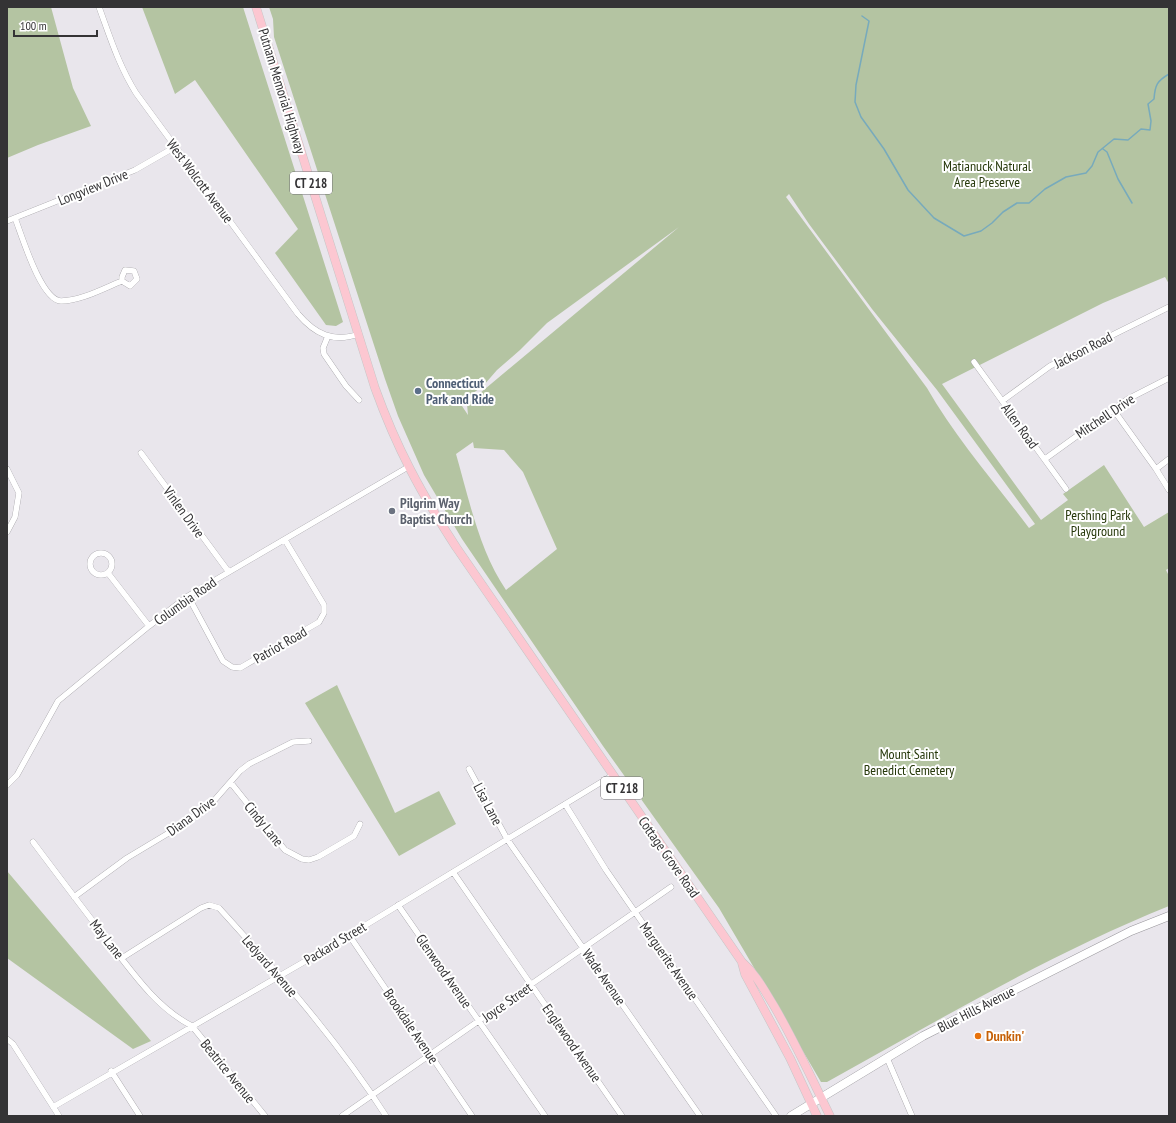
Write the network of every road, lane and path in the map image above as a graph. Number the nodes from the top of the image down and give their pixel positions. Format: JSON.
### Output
{"nodes":[{"id":1,"x":99,"y":7,"type":"edge"},
{"id":2,"x":256,"y":7,"type":"edge"},
{"id":3,"x":175,"y":147,"type":"junction"},
{"id":4,"x":15,"y":218,"type":"junction"},
{"id":5,"x":7,"y":221,"type":"edge"},
{"id":6,"x":122,"y":281,"type":"dead end"},
{"id":7,"x":1169,"y":308,"type":"edge"},
{"id":8,"x":359,"y":334,"type":"junction"},
{"id":9,"x":328,"y":336,"type":"junction"},
{"id":10,"x":974,"y":362,"type":"dead end"},
{"id":11,"x":1169,"y":378,"type":"edge"},
{"id":12,"x":359,"y":400,"type":"dead end"},
{"id":13,"x":1002,"y":401,"type":"junction"},
{"id":14,"x":1113,"y":409,"type":"junction"},
{"id":15,"x":141,"y":453,"type":"dead end"},
{"id":16,"x":1044,"y":459,"type":"junction"},
{"id":17,"x":1169,"y":459,"type":"edge"},
{"id":18,"x":408,"y":467,"type":"junction"},
{"id":19,"x":7,"y":469,"type":"edge"},
{"id":20,"x":1156,"y":469,"type":"junction"},
{"id":21,"x":1066,"y":489,"type":"dead end"},
{"id":22,"x":1169,"y":490,"type":"edge"},
{"id":23,"x":7,"y":532,"type":"edge"},
{"id":24,"x":285,"y":540,"type":"junction"},
{"id":25,"x":228,"y":572,"type":"junction"},
{"id":26,"x":108,"y":573,"type":"junction"},
{"id":27,"x":188,"y":596,"type":"junction"},
{"id":28,"x":149,"y":626,"type":"junction"},
{"id":29,"x":309,"y":741,"type":"dead end"},
{"id":30,"x":469,"y":769,"type":"dead end"},
{"id":31,"x":613,"y":775,"type":"junction"},
{"id":32,"x":231,"y":783,"type":"junction"},
{"id":33,"x":7,"y":785,"type":"edge"},
{"id":34,"x":565,"y":804,"type":"junction"},
{"id":35,"x":360,"y":824,"type":"dead end"},
{"id":36,"x":507,"y":839,"type":"junction"},
{"id":37,"x":33,"y":842,"type":"dead end"},
{"id":38,"x":453,"y":872,"type":"junction"},
{"id":39,"x":671,"y":887,"type":"dead end"},
{"id":40,"x":74,"y":897,"type":"junction"},
{"id":41,"x":398,"y":905,"type":"junction"},
{"id":42,"x":636,"y":912,"type":"junction"},
{"id":43,"x":1169,"y":916,"type":"edge"},
{"id":44,"x":349,"y":935,"type":"junction"},
{"id":45,"x":584,"y":949,"type":"junction"},
{"id":46,"x":122,"y":958,"type":"junction"},
{"id":47,"x":742,"y":962,"type":"junction"},
{"id":48,"x":280,"y":976,"type":"junction"},
{"id":49,"x":531,"y":985,"type":"junction"},
{"id":50,"x":479,"y":1021,"type":"junction"},
{"id":51,"x":192,"y":1026,"type":"junction"},
{"id":52,"x":7,"y":1039,"type":"edge"},
{"id":53,"x":430,"y":1054,"type":"junction"},
{"id":54,"x":887,"y":1058,"type":"junction"},
{"id":55,"x":111,"y":1072,"type":"junction"},
{"id":56,"x":372,"y":1095,"type":"junction"},
{"id":57,"x":821,"y":1098,"type":"junction"},
{"id":58,"x":811,"y":1103,"type":"junction"},
{"id":59,"x":53,"y":1107,"type":"junction"},
{"id":60,"x":59,"y":1116,"type":"edge"},
{"id":61,"x":140,"y":1116,"type":"edge"},
{"id":62,"x":265,"y":1116,"type":"edge"},
{"id":63,"x":342,"y":1116,"type":"edge"},
{"id":64,"x":386,"y":1116,"type":"edge"},
{"id":65,"x":472,"y":1116,"type":"edge"},
{"id":66,"x":545,"y":1116,"type":"edge"},
{"id":67,"x":622,"y":1116,"type":"edge"},
{"id":68,"x":700,"y":1116,"type":"edge"},
{"id":69,"x":776,"y":1116,"type":"edge"},
{"id":70,"x":791,"y":1116,"type":"edge"},
{"id":71,"x":817,"y":1116,"type":"edge"},
{"id":72,"x":830,"y":1116,"type":"edge"},
{"id":73,"x":912,"y":1116,"type":"edge"}],
"edges":[{"from":1,"to":3,"type":"street","name":"West Wolcott Avenue"},
{"from":2,"to":8,"type":"main road","name":"Putnam Memorial Highway","number":"CT 218"},
{"from":3,"to":4,"type":"street","name":"Longview Drive"},
{"from":3,"to":9,"type":"street","name":"West Wolcott Avenue"},
{"from":4,"to":5,"type":"street","name":"Longview Drive"},
{"from":4,"to":6,"type":"street"},
{"from":7,"to":13,"type":"street","name":"Jackson Road"},
{"from":8,"to":9,"type":"street","name":"West Wolcott Avenue"},
{"from":8,"to":18,"type":"main road","number":"CT 218"},
{"from":9,"to":12,"type":"street"},
{"from":10,"to":13,"type":"street","name":"Allen Road"},
{"from":11,"to":14,"type":"street","name":"Mitchell Drive"},
{"from":13,"to":16,"type":"street","name":"Allen Road"},
{"from":14,"to":16,"type":"street","name":"Mitchell Drive"},
{"from":14,"to":20,"type":"street"},
{"from":15,"to":25,"type":"street","name":"Vinlen Drive"},
{"from":16,"to":21,"type":"street","name":"Allen Road"},
{"from":17,"to":20,"type":"street"},
{"from":18,"to":24,"type":"street","name":"Columbia Road"},
{"from":18,"to":31,"type":"main road","name":"Cottage Grove Road","number":"CT 218"},
{"from":19,"to":23,"type":"street"},
{"from":20,"to":22,"type":"street"},
{"from":24,"to":25,"type":"street","name":"Columbia Road"},
{"from":24,"to":27,"type":"street","name":"Patriot Road"},
{"from":25,"to":27,"type":"street","name":"Columbia Road"},
{"from":26,"to":26,"type":"street"},
{"from":26,"to":28,"type":"street"},
{"from":27,"to":28,"type":"street","name":"Columbia Road"},
{"from":28,"to":33,"type":"street","name":"Columbia Road"},
{"from":29,"to":32,"type":"street","name":"Diana Drive"},
{"from":30,"to":36,"type":"street","name":"Lisa Lane"},
{"from":31,"to":34,"type":"street","name":"Packard Street"},
{"from":31,"to":47,"type":"main road","name":"Cottage Grove Road","number":"CT 218"},
{"from":32,"to":35,"type":"street","name":"Cindy Lane"},
{"from":32,"to":40,"type":"street","name":"Diana Drive"},
{"from":34,"to":36,"type":"street","name":"Packard Street"},
{"from":34,"to":42,"type":"street","name":"Marguerite Avenue"},
{"from":36,"to":38,"type":"street","name":"Packard Street"},
{"from":36,"to":45,"type":"street","name":"Wade Avenue"},
{"from":37,"to":40,"type":"street","name":"May Lane"},
{"from":38,"to":41,"type":"street","name":"Packard Street"},
{"from":38,"to":49,"type":"street","name":"Englewood Avenue"},
{"from":39,"to":42,"type":"street","name":"Joyce Street"},
{"from":40,"to":46,"type":"street","name":"May Lane"},
{"from":41,"to":44,"type":"street","name":"Packard Street"},
{"from":41,"to":50,"type":"street","name":"Glenwood Avenue"},
{"from":42,"to":45,"type":"street","name":"Joyce Street"},
{"from":42,"to":69,"type":"street","name":"Marguerite Avenue"},
{"from":43,"to":54,"type":"main road","name":"Blue Hills Avenue"},
{"from":44,"to":48,"type":"street","name":"Packard Street"},
{"from":44,"to":53,"type":"street","name":"Brookdale Avenue"},
{"from":45,"to":49,"type":"street","name":"Joyce Street"},
{"from":45,"to":68,"type":"street","name":"Wade Avenue"},
{"from":46,"to":48,"type":"street","name":"Ledyard Avenue"},
{"from":46,"to":51,"type":"street","name":"May Lane"},
{"from":47,"to":57,"type":"main road","name":"Cottage Grove Road","number":"CT 218"},
{"from":47,"to":58,"type":"main road","name":"Cottage Grove Road","number":"CT 218"},
{"from":48,"to":51,"type":"street","name":"Packard Street"},
{"from":48,"to":56,"type":"street","name":"Ledyard Avenue"},
{"from":49,"to":50,"type":"street","name":"Joyce Street"},
{"from":49,"to":67,"type":"street","name":"Englewood Avenue"},
{"from":50,"to":53,"type":"street","name":"Joyce Street"},
{"from":50,"to":66,"type":"street","name":"Glenwood Avenue"},
{"from":51,"to":55,"type":"street","name":"Packard Street"},
{"from":51,"to":62,"type":"street","name":"Beatrice Avenue"},
{"from":52,"to":59,"type":"street"},
{"from":53,"to":56,"type":"street","name":"Joyce Street"},
{"from":53,"to":65,"type":"street","name":"Brookdale Avenue"},
{"from":54,"to":57,"type":"main road","name":"Blue Hills Avenue"},
{"from":54,"to":73,"type":"street"},
{"from":55,"to":59,"type":"street","name":"Packard Street"},
{"from":55,"to":61,"type":"street"},
{"from":56,"to":63,"type":"street","name":"Joyce Street"},
{"from":56,"to":64,"type":"street","name":"Ledyard Avenue"},
{"from":57,"to":58,"type":"main road","name":"Blue Hills Avenue"},
{"from":57,"to":72,"type":"main road","name":"Cottage Grove Road","number":"CT 218"},
{"from":58,"to":70,"type":"main road","name":"Blue Hills Avenue"},
{"from":58,"to":71,"type":"main road","name":"Cottage Grove Road","number":"CT 218"},
{"from":59,"to":60,"type":"street"}]}
